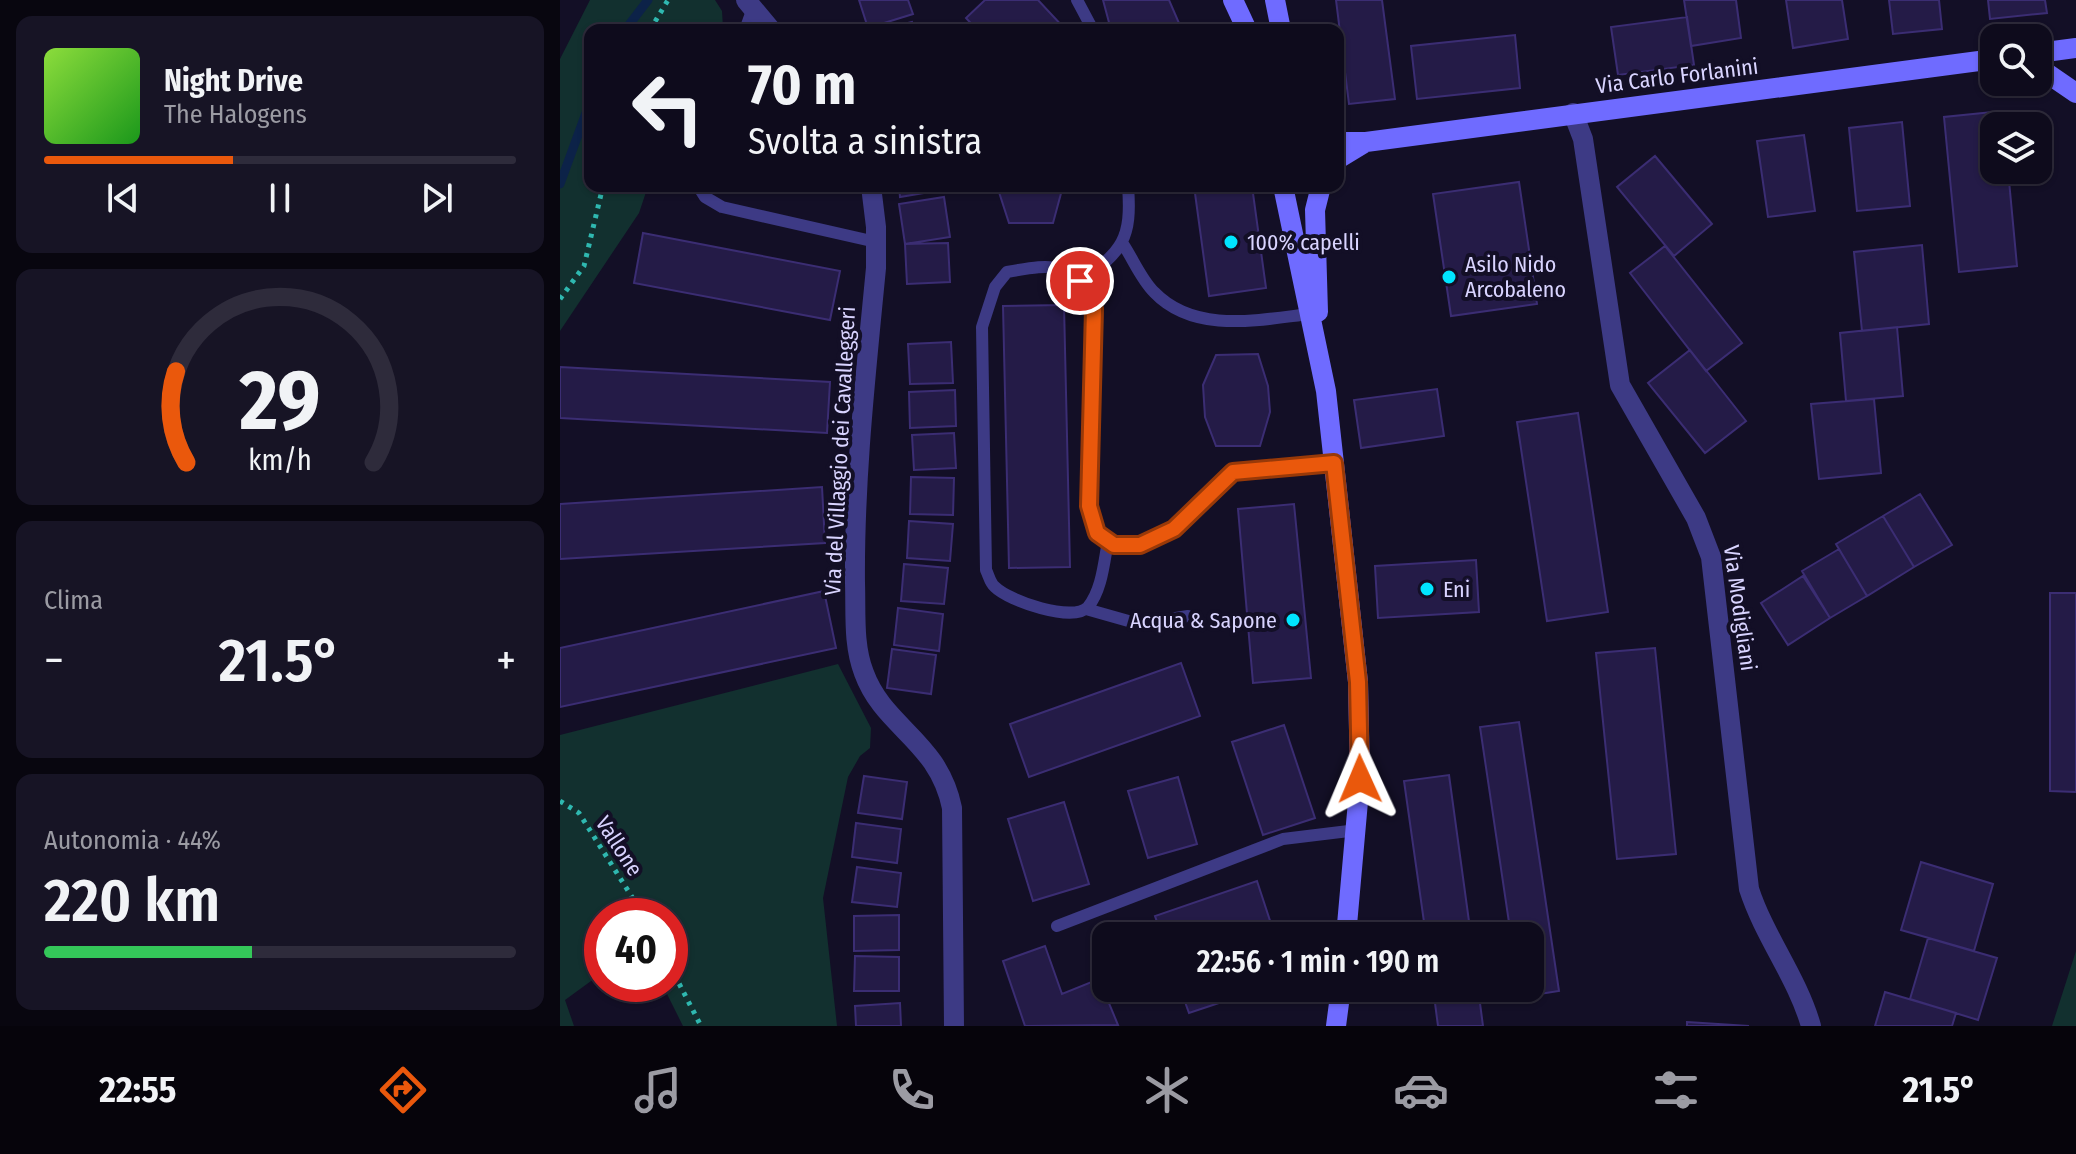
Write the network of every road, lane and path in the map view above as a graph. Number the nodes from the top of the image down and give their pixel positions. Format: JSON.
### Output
{"nodes":[{"id":1,"x":668,"y":0,"type":"edge"},
{"id":2,"x":1077,"y":0,"type":"edge"},
{"id":3,"x":1233,"y":0,"type":"edge"},
{"id":4,"x":1275,"y":0,"type":"edge"},
{"id":5,"x":750,"y":4,"type":"edge"},
{"id":6,"x":654,"y":24,"type":"edge"},
{"id":7,"x":746,"y":24,"type":"edge"},
{"id":8,"x":766,"y":24,"type":"edge"},
{"id":9,"x":1090,"y":24,"type":"edge"},
{"id":10,"x":1244,"y":24,"type":"edge"},
{"id":11,"x":1280,"y":24,"type":"edge"},
{"id":12,"x":2076,"y":48,"type":"edge"},
{"id":13,"x":2052,"y":51,"type":"edge"},
{"id":14,"x":1980,"y":61,"type":"edge"},
{"id":15,"x":2052,"y":77,"type":"edge"},
{"id":16,"x":2076,"y":93,"type":"edge"},
{"id":17,"x":1573,"y":113,"type":"junction"},
{"id":18,"x":1344,"y":142,"type":"edge"},
{"id":19,"x":1366,"y":142,"type":"junction"},
{"id":20,"x":1344,"y":155,"type":"edge"},
{"id":21,"x":602,"y":192,"type":"edge"},
{"id":22,"x":702,"y":192,"type":"edge"},
{"id":23,"x":872,"y":192,"type":"edge"},
{"id":24,"x":1128,"y":192,"type":"edge"},
{"id":25,"x":1284,"y":192,"type":"edge"},
{"id":26,"x":1320,"y":192,"type":"edge"},
{"id":27,"x":876,"y":242,"type":"junction"},
{"id":28,"x":1123,"y":244,"type":"junction"},
{"id":29,"x":1080,"y":281,"type":"junction"},
{"id":30,"x":560,"y":299,"type":"edge"},
{"id":31,"x":1309,"y":314,"type":"junction"},
{"id":32,"x":1319,"y":352,"type":"junction"},
{"id":33,"x":1334,"y":463,"type":"junction"},
{"id":34,"x":1108,"y":541,"type":"junction"},
{"id":35,"x":1086,"y":609,"type":"junction"},
{"id":36,"x":1188,"y":616,"type":"dead end"},
{"id":37,"x":560,"y":801,"type":"edge"},
{"id":38,"x":1357,"y":830,"type":"junction"},
{"id":39,"x":633,"y":898,"type":"edge"},
{"id":40,"x":1347,"y":922,"type":"edge"},
{"id":41,"x":1057,"y":926,"type":"dead end"},
{"id":42,"x":688,"y":1001,"type":"edge"},
{"id":43,"x":1339,"y":1002,"type":"edge"},
{"id":44,"x":701,"y":1026,"type":"edge"},
{"id":45,"x":954,"y":1026,"type":"edge"},
{"id":46,"x":1336,"y":1026,"type":"edge"},
{"id":47,"x":1811,"y":1026,"type":"edge"}],
"edges":[{"from":1,"to":6,"type":"path"},
{"from":2,"to":9,"type":"lane"},
{"from":3,"to":10,"type":"street"},
{"from":4,"to":11,"type":"street"},
{"from":5,"to":7,"type":"lane"},
{"from":5,"to":8,"type":"street"},
{"from":12,"to":13,"type":"street"},
{"from":14,"to":17,"type":"street","name":"Via Carlo Forlanini"},
{"from":15,"to":16,"type":"street"},
{"from":17,"to":19,"type":"street","name":"Via Carlo Forlanini"},
{"from":17,"to":47,"type":"street","name":"Via Modigliani"},
{"from":18,"to":19,"type":"street","name":"Via Carlo Forlanini"},
{"from":19,"to":20,"type":"street","name":"Via Carlo Forlanini"},
{"from":21,"to":30,"type":"path"},
{"from":22,"to":27,"type":"lane"},
{"from":23,"to":27,"type":"street","name":"Via del Villaggio dei Cavalleggeri"},
{"from":24,"to":28,"type":"lane"},
{"from":25,"to":31,"type":"street"},
{"from":26,"to":32,"type":"street"},
{"from":27,"to":45,"type":"street","name":"Via del Villaggio dei Cavalleggeri"},
{"from":28,"to":29,"type":"lane"},
{"from":28,"to":31,"type":"lane"},
{"from":29,"to":34,"type":"lane"},
{"from":29,"to":35,"type":"lane"},
{"from":31,"to":32,"type":"street"},
{"from":32,"to":33,"type":"street"},
{"from":33,"to":34,"type":"lane"},
{"from":33,"to":38,"type":"street"},
{"from":34,"to":35,"type":"lane"},
{"from":35,"to":36,"type":"lane"},
{"from":37,"to":39,"type":"path","name":"Vallone"},
{"from":38,"to":40,"type":"street"},
{"from":38,"to":41,"type":"lane"},
{"from":42,"to":44,"type":"path"},
{"from":43,"to":46,"type":"street"}]}
